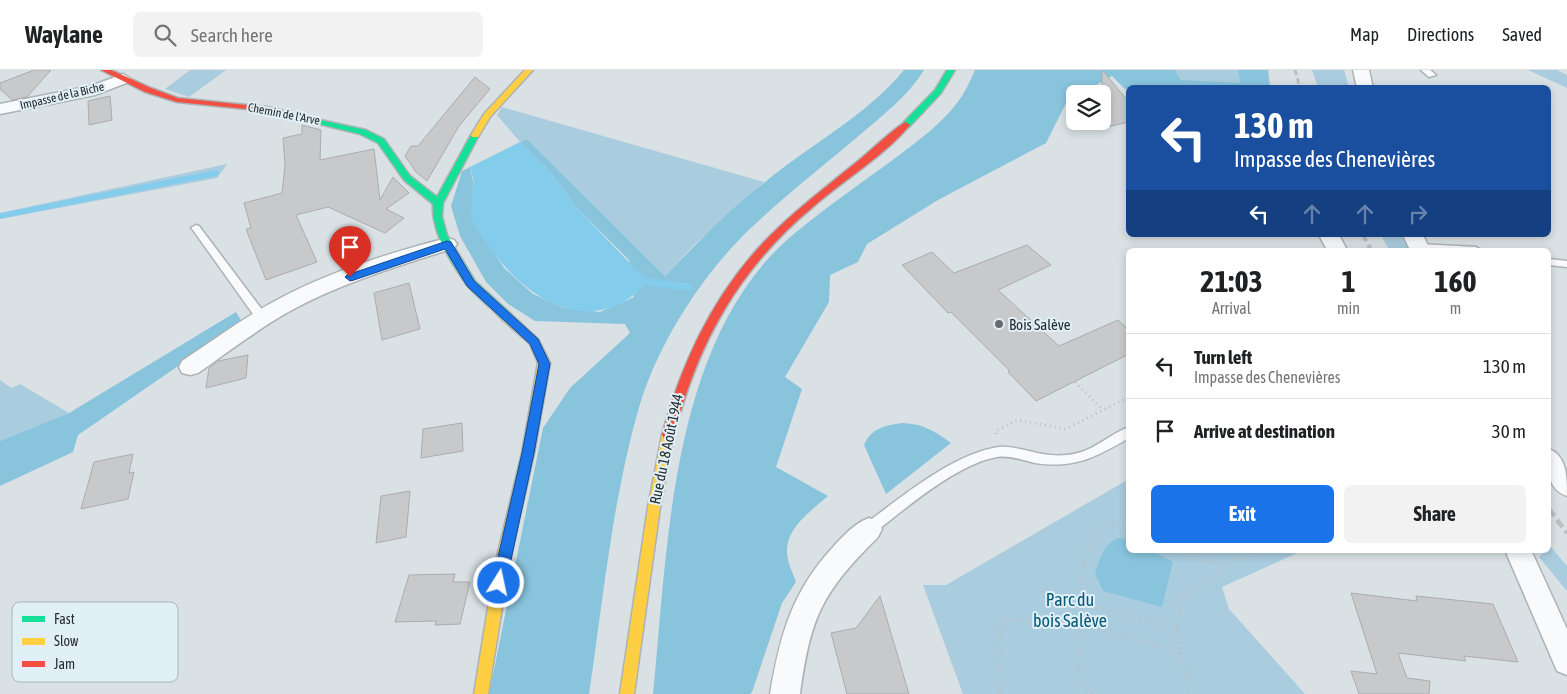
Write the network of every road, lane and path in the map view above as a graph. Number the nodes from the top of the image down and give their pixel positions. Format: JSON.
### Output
{"nodes":[{"id":1,"x":105,"y":70,"type":"edge"},
{"id":2,"x":529,"y":70,"type":"edge"},
{"id":3,"x":952,"y":70,"type":"edge"},
{"id":4,"x":1268,"y":70,"type":"edge"},
{"id":5,"x":1361,"y":70,"type":"edge"},
{"id":6,"x":123,"y":80,"type":"junction"},
{"id":7,"x":1270,"y":85,"type":"edge"},
{"id":8,"x":1364,"y":85,"type":"edge"},
{"id":9,"x":0,"y":110,"type":"edge"},
{"id":10,"x":438,"y":203,"type":"junction"},
{"id":11,"x":196,"y":228,"type":"dead end"},
{"id":12,"x":447,"y":244,"type":"junction"},
{"id":13,"x":1417,"y":244,"type":"edge"},
{"id":14,"x":1456,"y":248,"type":"edge"},
{"id":15,"x":1551,"y":262,"type":"edge"},
{"id":16,"x":1567,"y":264,"type":"edge"},
{"id":17,"x":262,"y":318,"type":"junction"},
{"id":18,"x":190,"y":367,"type":"dead end"},
{"id":19,"x":1075,"y":382,"type":"dead end"},
{"id":20,"x":1126,"y":398,"type":"edge"},
{"id":21,"x":1103,"y":410,"type":"junction"},
{"id":22,"x":1126,"y":434,"type":"edge"},
{"id":23,"x":998,"y":452,"type":"junction"},
{"id":24,"x":1551,"y":462,"type":"edge"},
{"id":25,"x":1567,"y":486,"type":"edge"},
{"id":26,"x":1126,"y":524,"type":"edge"},
{"id":27,"x":869,"y":530,"type":"joint"},
{"id":28,"x":1190,"y":553,"type":"edge"},
{"id":29,"x":1251,"y":553,"type":"edge"},
{"id":30,"x":1519,"y":553,"type":"edge"},
{"id":31,"x":1223,"y":566,"type":"junction"},
{"id":32,"x":1082,"y":604,"type":"junction"},
{"id":33,"x":1080,"y":623,"type":"junction"},
{"id":34,"x":1178,"y":628,"type":"junction"},
{"id":35,"x":1180,"y":654,"type":"junction"},
{"id":36,"x":1567,"y":660,"type":"edge"},
{"id":37,"x":480,"y":694,"type":"edge"},
{"id":38,"x":627,"y":694,"type":"edge"},
{"id":39,"x":785,"y":694,"type":"edge"},
{"id":40,"x":1000,"y":694,"type":"edge"},
{"id":41,"x":1092,"y":694,"type":"edge"},
{"id":42,"x":1190,"y":694,"type":"edge"}],
"edges":[{"from":1,"to":6,"type":"street","name":"Chemin de l'Arve"},
{"from":2,"to":10,"type":"street"},
{"from":3,"to":38,"type":"street","name":"Rue du 18 Août 1944"},
{"from":4,"to":7,"type":"path"},
{"from":5,"to":8,"type":"street"},
{"from":6,"to":9,"type":"street","name":"Impasse de la Biche"},
{"from":6,"to":10,"type":"street","name":"Chemin de l'Arve"},
{"from":10,"to":12,"type":"street"},
{"from":11,"to":17,"type":"lane"},
{"from":12,"to":17,"type":"street"},
{"from":12,"to":37,"type":"street"},
{"from":13,"to":14,"type":"lane"},
{"from":15,"to":16,"type":"lane"},
{"from":17,"to":18,"type":"street"},
{"from":19,"to":21,"type":"path"},
{"from":20,"to":21,"type":"path"},
{"from":21,"to":23,"type":"path"},
{"from":22,"to":23,"type":"lane"},
{"from":23,"to":27,"type":"lane"},
{"from":24,"to":25,"type":"street"},
{"from":26,"to":32,"type":"path"},
{"from":27,"to":39,"type":"street"},
{"from":28,"to":31,"type":"path"},
{"from":29,"to":31,"type":"path"},
{"from":30,"to":36,"type":"street"},
{"from":31,"to":34,"type":"path"},
{"from":32,"to":33,"type":"path"},
{"from":32,"to":34,"type":"path"},
{"from":33,"to":35,"type":"path"},
{"from":33,"to":40,"type":"path"},
{"from":33,"to":41,"type":"path"},
{"from":34,"to":35,"type":"path"},
{"from":35,"to":42,"type":"path"}]}
